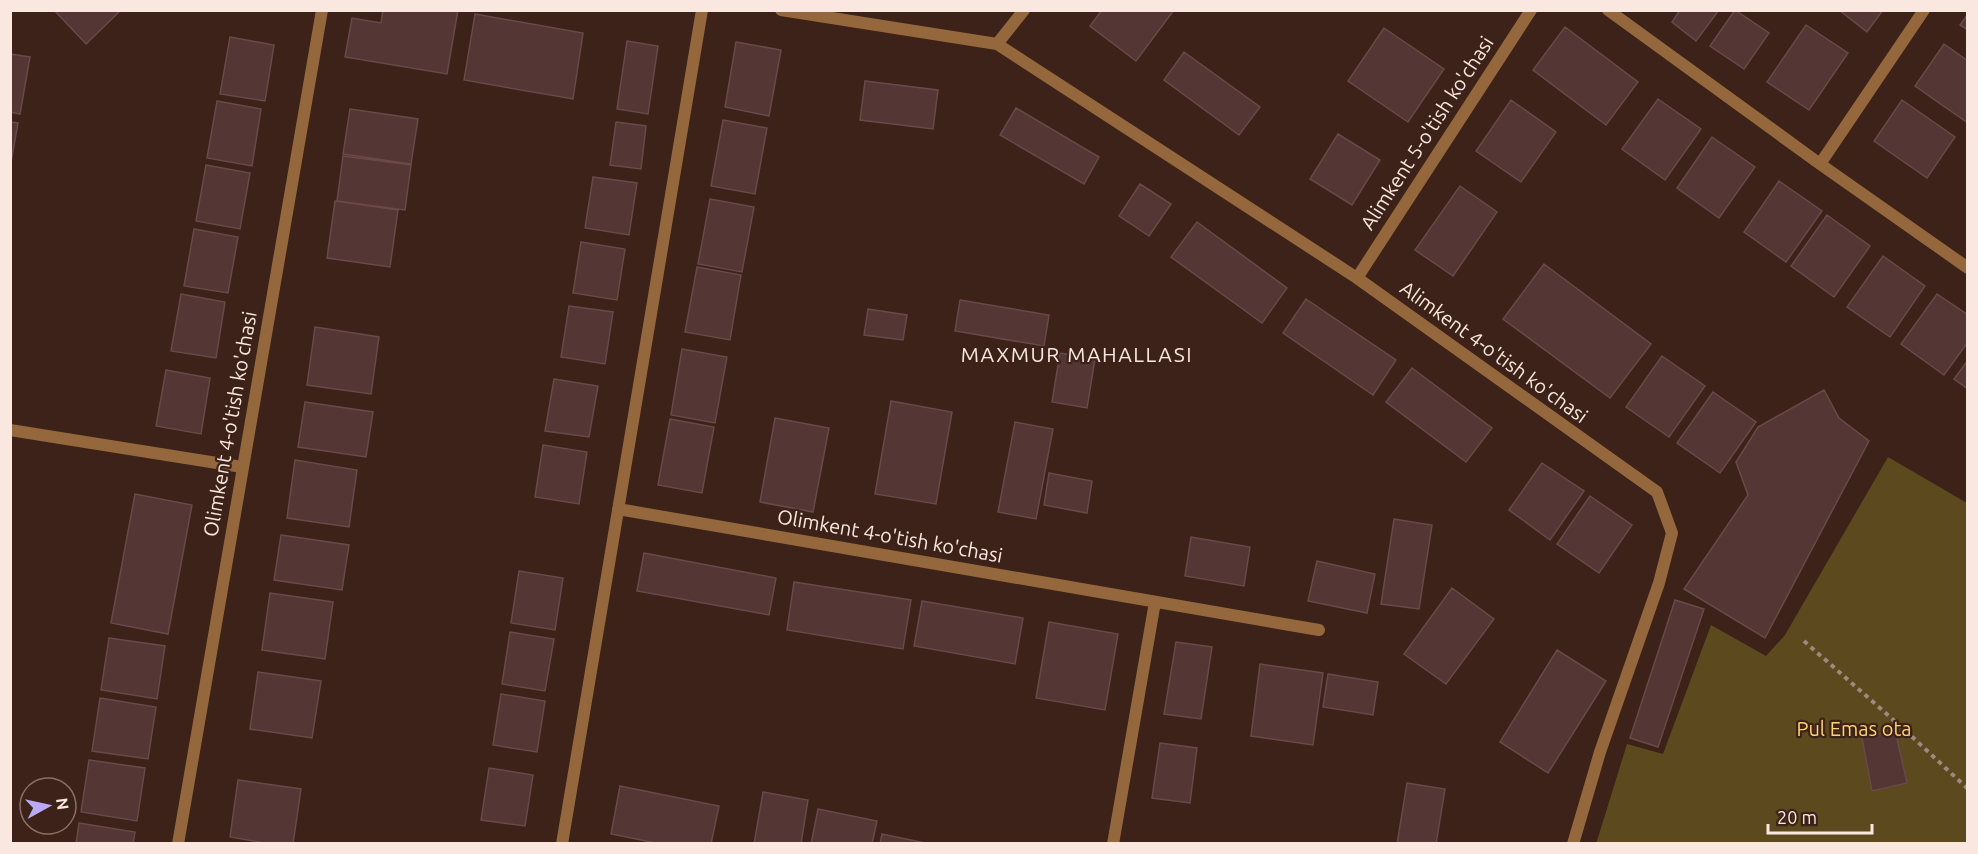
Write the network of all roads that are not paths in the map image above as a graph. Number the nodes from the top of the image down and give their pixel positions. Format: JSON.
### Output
{"nodes":[{"id":1,"x":322,"y":10,"type":"edge"},
{"id":2,"x":702,"y":10,"type":"edge"},
{"id":3,"x":781,"y":10,"type":"edge"},
{"id":4,"x":1024,"y":10,"type":"edge"},
{"id":5,"x":1531,"y":10,"type":"edge"},
{"id":6,"x":1608,"y":10,"type":"edge"},
{"id":7,"x":1924,"y":10,"type":"edge"},
{"id":8,"x":997,"y":44,"type":"junction"},
{"id":9,"x":1820,"y":164,"type":"junction"},
{"id":10,"x":1968,"y":268,"type":"edge"},
{"id":11,"x":1357,"y":278,"type":"junction"},
{"id":12,"x":10,"y":430,"type":"edge"},
{"id":13,"x":242,"y":467,"type":"junction"},
{"id":14,"x":618,"y":509,"type":"junction"},
{"id":15,"x":1155,"y":602,"type":"junction"},
{"id":16,"x":1319,"y":630,"type":"dead end"},
{"id":17,"x":178,"y":843,"type":"edge"},
{"id":18,"x":562,"y":843,"type":"edge"},
{"id":19,"x":1113,"y":843,"type":"edge"},
{"id":20,"x":1573,"y":843,"type":"edge"}],
"edges":[{"from":1,"to":13,"type":"street","name":"Olimkent 4-o'tish ko'chasi"},
{"from":2,"to":14,"type":"street"},
{"from":3,"to":8,"type":"street"},
{"from":4,"to":8,"type":"street"},
{"from":5,"to":11,"type":"street","name":"Alimkent 5-o'tish ko'chasi"},
{"from":6,"to":9,"type":"street"},
{"from":7,"to":9,"type":"street"},
{"from":8,"to":11,"type":"street","name":"Alimkent 4-o'tish ko'chasi"},
{"from":9,"to":10,"type":"street"},
{"from":11,"to":20,"type":"street","name":"Alimkent 4-o'tish ko'chasi"},
{"from":12,"to":13,"type":"street"},
{"from":13,"to":17,"type":"street","name":"Olimkent 4-o'tish ko'chasi"},
{"from":14,"to":15,"type":"street","name":"Olimkent 4-o'tish ko'chasi"},
{"from":14,"to":18,"type":"street"},
{"from":15,"to":16,"type":"street","name":"Olimkent 4-o'tish ko'chasi"},
{"from":15,"to":19,"type":"street"}]}
